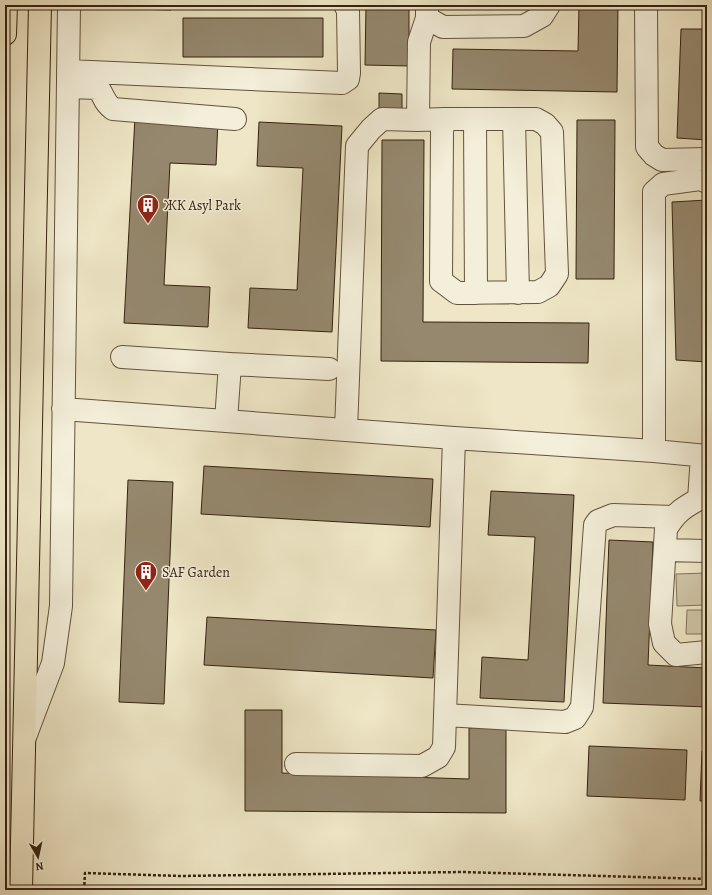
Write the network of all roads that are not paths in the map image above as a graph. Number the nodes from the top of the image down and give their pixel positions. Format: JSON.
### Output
{"nodes":[{"id":1,"x":6,"y":5,"type":"edge"},
{"id":2,"x":40,"y":5,"type":"edge"},
{"id":3,"x":69,"y":5,"type":"edge"},
{"id":4,"x":345,"y":5,"type":"edge"},
{"id":5,"x":549,"y":5,"type":"edge"},
{"id":6,"x":646,"y":5,"type":"edge"},
{"id":7,"x":427,"y":12,"type":"edge"},
{"id":8,"x":5,"y":34,"type":"edge"},
{"id":9,"x":68,"y":79,"type":"junction"},
{"id":10,"x":235,"y":119,"type":"dead end"},
{"id":11,"x":444,"y":119,"type":"junction"},
{"id":12,"x":475,"y":119,"type":"junction"},
{"id":13,"x":514,"y":119,"type":"junction"},
{"id":14,"x":418,"y":120,"type":"junction"},
{"id":15,"x":707,"y":159,"type":"edge"},
{"id":16,"x":707,"y":182,"type":"edge"},
{"id":17,"x":476,"y":293,"type":"junction"},
{"id":18,"x":518,"y":293,"type":"junction"},
{"id":19,"x":122,"y":357,"type":"dead end"},
{"id":20,"x":230,"y":364,"type":"junction"},
{"id":21,"x":329,"y":369,"type":"dead end"},
{"id":22,"x":63,"y":409,"type":"junction"},
{"id":23,"x":226,"y":421,"type":"junction"},
{"id":24,"x":346,"y":430,"type":"junction"},
{"id":25,"x":454,"y":438,"type":"junction"},
{"id":26,"x":654,"y":451,"type":"junction"},
{"id":27,"x":704,"y":456,"type":"edge"},
{"id":28,"x":703,"y":501,"type":"edge"},
{"id":29,"x":673,"y":517,"type":"junction"},
{"id":30,"x":665,"y":550,"type":"junction"},
{"id":31,"x":707,"y":551,"type":"edge"},
{"id":32,"x":707,"y":652,"type":"edge"},
{"id":33,"x":445,"y":715,"type":"junction"},
{"id":34,"x":25,"y":738,"type":"junction"},
{"id":35,"x":296,"y":764,"type":"dead end"},
{"id":36,"x":21,"y":890,"type":"edge"}],
"edges":[{"from":1,"to":8,"type":"main road"},
{"from":2,"to":34,"type":"main road"},
{"from":3,"to":9,"type":"street"},
{"from":4,"to":9,"type":"street"},
{"from":5,"to":7,"type":"street"},
{"from":6,"to":15,"type":"street"},
{"from":7,"to":14,"type":"street"},
{"from":9,"to":10,"type":"street"},
{"from":9,"to":22,"type":"street"},
{"from":11,"to":12,"type":"street"},
{"from":11,"to":14,"type":"street"},
{"from":11,"to":17,"type":"street"},
{"from":12,"to":13,"type":"street"},
{"from":12,"to":17,"type":"street"},
{"from":13,"to":18,"type":"street"},
{"from":13,"to":18,"type":"street"},
{"from":14,"to":24,"type":"street"},
{"from":16,"to":26,"type":"street"},
{"from":17,"to":18,"type":"street"},
{"from":19,"to":20,"type":"street"},
{"from":20,"to":21,"type":"street"},
{"from":20,"to":23,"type":"street"},
{"from":22,"to":23,"type":"street"},
{"from":22,"to":34,"type":"street"},
{"from":23,"to":24,"type":"street"},
{"from":24,"to":25,"type":"street"},
{"from":25,"to":26,"type":"street"},
{"from":25,"to":33,"type":"street"},
{"from":26,"to":27,"type":"street"},
{"from":27,"to":28,"type":"street"},
{"from":28,"to":29,"type":"street"},
{"from":29,"to":30,"type":"street"},
{"from":29,"to":33,"type":"street"},
{"from":30,"to":31,"type":"street"},
{"from":30,"to":32,"type":"street"},
{"from":33,"to":35,"type":"street"},
{"from":34,"to":36,"type":"main road"}]}
